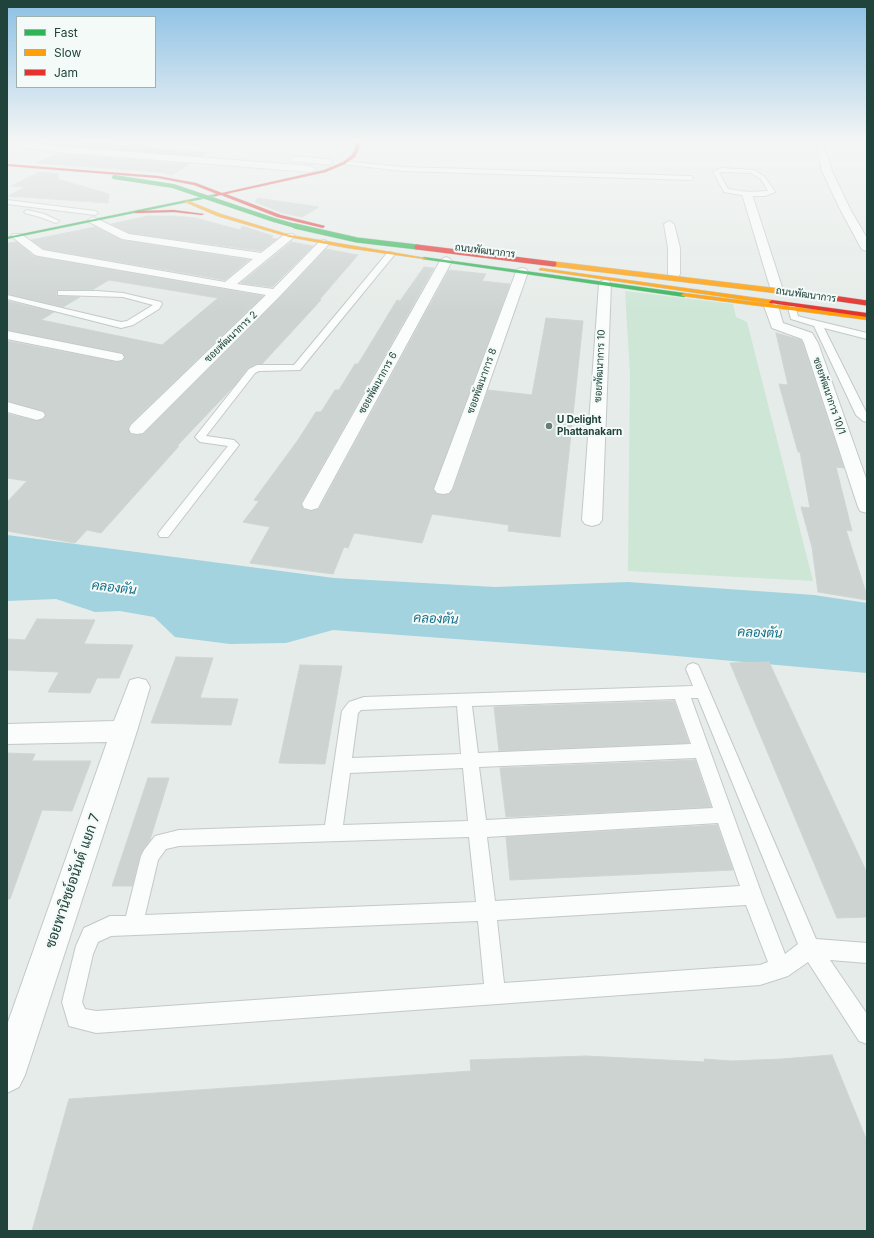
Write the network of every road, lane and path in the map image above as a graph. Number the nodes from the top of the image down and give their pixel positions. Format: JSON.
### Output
{"nodes":[{"id":1,"x":170,"y":198,"type":"edge"},
{"id":2,"x":176,"y":198,"type":"edge"},
{"id":3,"x":187,"y":198,"type":"edge"},
{"id":4,"x":203,"y":198,"type":"edge"},
{"id":5,"x":208,"y":198,"type":"edge"},
{"id":6,"x":231,"y":198,"type":"edge"},
{"id":7,"x":244,"y":198,"type":"edge"},
{"id":8,"x":748,"y":198,"type":"edge"},
{"id":9,"x":840,"y":198,"type":"edge"},
{"id":10,"x":186,"y":201,"type":"junction"},
{"id":11,"x":128,"y":204,"type":"dead end"},
{"id":12,"x":246,"y":204,"type":"junction"},
{"id":13,"x":7,"y":206,"type":"edge"},
{"id":14,"x":115,"y":209,"type":"junction"},
{"id":15,"x":136,"y":212,"type":"junction"},
{"id":16,"x":94,"y":217,"type":"junction"},
{"id":17,"x":237,"y":220,"type":"junction"},
{"id":18,"x":56,"y":221,"type":"junction"},
{"id":19,"x":669,"y":224,"type":"dead end"},
{"id":20,"x":346,"y":232,"type":"junction"},
{"id":21,"x":10,"y":235,"type":"edge"},
{"id":22,"x":289,"y":236,"type":"junction"},
{"id":23,"x":326,"y":243,"type":"junction"},
{"id":24,"x":867,"y":248,"type":"edge"},
{"id":25,"x":391,"y":254,"type":"junction"},
{"id":26,"x":264,"y":257,"type":"junction"},
{"id":27,"x":446,"y":261,"type":"junction"},
{"id":28,"x":522,"y":272,"type":"junction"},
{"id":29,"x":674,"y":274,"type":"junction"},
{"id":30,"x":604,"y":284,"type":"junction"},
{"id":31,"x":227,"y":286,"type":"junction"},
{"id":32,"x":776,"y":287,"type":"junction"},
{"id":33,"x":61,"y":293,"type":"dead end"},
{"id":34,"x":276,"y":293,"type":"junction"},
{"id":35,"x":7,"y":297,"type":"edge"},
{"id":36,"x":867,"y":298,"type":"edge"},
{"id":37,"x":867,"y":303,"type":"edge"},
{"id":38,"x":771,"y":306,"type":"junction"},
{"id":39,"x":792,"y":308,"type":"junction"},
{"id":40,"x":867,"y":316,"type":"edge"},
{"id":41,"x":818,"y":324,"type":"junction"},
{"id":42,"x":7,"y":331,"type":"edge"},
{"id":43,"x":867,"y":336,"type":"edge"},
{"id":44,"x":117,"y":357,"type":"dead end"},
{"id":45,"x":7,"y":407,"type":"edge"},
{"id":46,"x":37,"y":415,"type":"dead end"},
{"id":47,"x":867,"y":419,"type":"edge"},
{"id":48,"x":137,"y":429,"type":"dead end"},
{"id":49,"x":443,"y":489,"type":"dead end"},
{"id":50,"x":311,"y":504,"type":"dead end"},
{"id":51,"x":867,"y":507,"type":"edge"},
{"id":52,"x":592,"y":520,"type":"dead end"},
{"id":53,"x":164,"y":534,"type":"dead end"},
{"id":54,"x":693,"y":669,"type":"dead end"},
{"id":55,"x":138,"y":687,"type":"dead end"},
{"id":56,"x":703,"y":692,"type":"junction"},
{"id":57,"x":681,"y":693,"type":"junction"},
{"id":58,"x":464,"y":700,"type":"junction"},
{"id":59,"x":124,"y":731,"type":"junction"},
{"id":60,"x":7,"y":734,"type":"edge"},
{"id":61,"x":701,"y":751,"type":"junction"},
{"id":62,"x":470,"y":761,"type":"junction"},
{"id":63,"x":342,"y":766,"type":"junction"},
{"id":64,"x":724,"y":815,"type":"junction"},
{"id":65,"x":478,"y":829,"type":"junction"},
{"id":66,"x":333,"y":833,"type":"junction"},
{"id":67,"x":752,"y":895,"type":"junction"},
{"id":68,"x":487,"y":911,"type":"junction"},
{"id":69,"x":133,"y":925,"type":"junction"},
{"id":70,"x":810,"y":948,"type":"junction"},
{"id":71,"x":867,"y":953,"type":"edge"},
{"id":72,"x":781,"y":969,"type":"junction"},
{"id":73,"x":495,"y":994,"type":"junction"},
{"id":74,"x":867,"y":1033,"type":"edge"},
{"id":75,"x":12,"y":1041,"type":"edge"},
{"id":76,"x":7,"y":1075,"type":"edge"}],
"edges":[{"from":1,"to":14,"type":"main road"},
{"from":2,"to":10,"type":"main road","name":"ถนนพัฒนาการ"},
{"from":3,"to":40,"type":"main road","name":"ถนนพัฒนาการ"},
{"from":4,"to":10,"type":"main road"},
{"from":5,"to":37,"type":"main road","name":"ถนนพัฒนาการ","bridge":true},
{"from":6,"to":12,"type":"main road","name":"ถนนพัฒนาการ"},
{"from":7,"to":12,"type":"main road"},
{"from":8,"to":32,"type":"street"},
{"from":9,"to":24,"type":"street"},
{"from":10,"to":15,"type":"main road"},
{"from":10,"to":17,"type":"main road","name":"ถนนพัฒนาการ"},
{"from":11,"to":14,"type":"main road"},
{"from":12,"to":20,"type":"main road","name":"ถนนพัฒนาการ"},
{"from":13,"to":16,"type":"lane"},
{"from":13,"to":18,"type":"lane"},
{"from":14,"to":16,"type":"main road"},
{"from":15,"to":16,"type":"main road"},
{"from":15,"to":17,"type":"main road"},
{"from":16,"to":18,"type":"main road"},
{"from":16,"to":21,"type":"main road"},
{"from":16,"to":26,"type":"street"},
{"from":17,"to":22,"type":"main road","name":"ถนนพัฒนาการ"},
{"from":18,"to":21,"type":"main road"},
{"from":19,"to":29,"type":"street"},
{"from":20,"to":23,"type":"main road"},
{"from":20,"to":29,"type":"main road","name":"ถนนพัฒนาการ"},
{"from":21,"to":31,"type":"street"},
{"from":22,"to":23,"type":"main road","name":"ถนนพัฒนาการ"},
{"from":22,"to":26,"type":"street"},
{"from":23,"to":25,"type":"main road","name":"ถนนพัฒนาการ"},
{"from":23,"to":34,"type":"street","name":"ซอยพัฒนาการ 2"},
{"from":25,"to":27,"type":"main road","name":"ถนนพัฒนาการ"},
{"from":25,"to":53,"type":"lane"},
{"from":26,"to":31,"type":"street"},
{"from":27,"to":28,"type":"main road","name":"ถนนพัฒนาการ"},
{"from":27,"to":50,"type":"street","name":"ซอยพัฒนาการ 6"},
{"from":28,"to":30,"type":"main road","name":"ถนนพัฒนาการ"},
{"from":28,"to":49,"type":"street","name":"ซอยพัฒนาการ 8"},
{"from":29,"to":32,"type":"main road","name":"ถนนพัฒนาการ"},
{"from":30,"to":38,"type":"main road","name":"ถนนพัฒนาการ"},
{"from":30,"to":52,"type":"street","name":"ซอยพัฒนาการ 10"},
{"from":31,"to":34,"type":"street"},
{"from":32,"to":36,"type":"main road","name":"ถนนพัฒนาการ"},
{"from":33,"to":35,"type":"lane"},
{"from":34,"to":48,"type":"street","name":"ซอยพัฒนาการ 2"},
{"from":38,"to":39,"type":"main road","name":"ถนนพัฒนาการ"},
{"from":38,"to":51,"type":"street","name":"ซอยพัฒนาการ 10/1"},
{"from":39,"to":40,"type":"main road","name":"ถนนพัฒนาการ"},
{"from":39,"to":41,"type":"lane"},
{"from":41,"to":43,"type":"lane"},
{"from":41,"to":47,"type":"lane"},
{"from":42,"to":44,"type":"street"},
{"from":45,"to":46,"type":"street"},
{"from":54,"to":56,"type":"lane"},
{"from":55,"to":59,"type":"street","name":"ซอยพานิชย์อนันต์ แยก 7"},
{"from":56,"to":57,"type":"lane"},
{"from":56,"to":70,"type":"lane"},
{"from":57,"to":58,"type":"lane"},
{"from":57,"to":61,"type":"lane"},
{"from":58,"to":62,"type":"lane"},
{"from":58,"to":63,"type":"lane"},
{"from":59,"to":60,"type":"street"},
{"from":59,"to":75,"type":"street","name":"ซอยพานิชย์อนันต์ แยก 7"},
{"from":61,"to":62,"type":"lane"},
{"from":61,"to":64,"type":"lane"},
{"from":62,"to":63,"type":"lane"},
{"from":62,"to":65,"type":"lane"},
{"from":63,"to":66,"type":"lane"},
{"from":64,"to":65,"type":"lane"},
{"from":64,"to":67,"type":"lane"},
{"from":65,"to":66,"type":"lane"},
{"from":65,"to":68,"type":"lane"},
{"from":66,"to":69,"type":"lane"},
{"from":67,"to":68,"type":"lane"},
{"from":67,"to":72,"type":"lane"},
{"from":68,"to":69,"type":"lane"},
{"from":68,"to":73,"type":"lane"},
{"from":69,"to":73,"type":"lane"},
{"from":70,"to":71,"type":"lane"},
{"from":70,"to":72,"type":"lane"},
{"from":70,"to":74,"type":"lane"},
{"from":72,"to":73,"type":"lane"},
{"from":75,"to":76,"type":"street","name":"ซอยพานิชย์อนันต์ แยก 7"}]}
